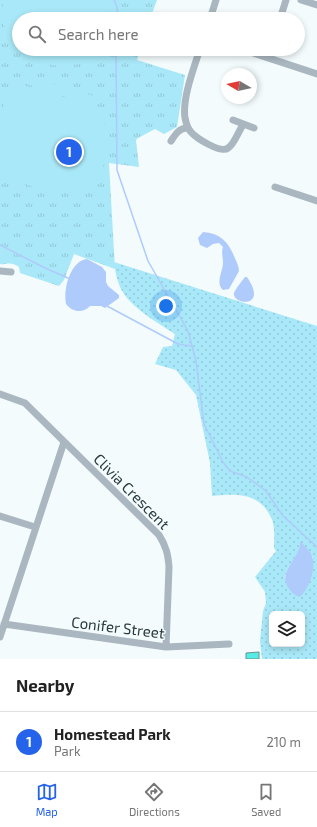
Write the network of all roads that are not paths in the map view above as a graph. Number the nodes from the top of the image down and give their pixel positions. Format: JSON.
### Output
{"nodes":[{"id":1,"x":216,"y":0,"type":"edge"},
{"id":2,"x":286,"y":0,"type":"edge"},
{"id":3,"x":301,"y":0,"type":"edge"},
{"id":4,"x":317,"y":5,"type":"edge"},
{"id":5,"x":212,"y":12,"type":"edge"},
{"id":6,"x":282,"y":12,"type":"edge"},
{"id":7,"x":198,"y":56,"type":"edge"},
{"id":8,"x":262,"y":56,"type":"edge"},
{"id":9,"x":268,"y":58,"type":"joint"},
{"id":10,"x":317,"y":74,"type":"edge"},
{"id":11,"x":233,"y":120,"type":"dead end"},
{"id":12,"x":243,"y":125,"type":"junction"},
{"id":13,"x":187,"y":128,"type":"junction"},
{"id":14,"x":254,"y":128,"type":"dead end"},
{"id":15,"x":171,"y":141,"type":"dead end"},
{"id":16,"x":275,"y":187,"type":"dead end"},
{"id":17,"x":317,"y":200,"type":"edge"},
{"id":18,"x":0,"y":271,"type":"edge"},
{"id":19,"x":11,"y":272,"type":"dead end"},
{"id":20,"x":0,"y":394,"type":"edge"},
{"id":21,"x":64,"y":442,"type":"junction"},
{"id":22,"x":0,"y":516,"type":"edge"},
{"id":23,"x":35,"y":527,"type":"junction"},
{"id":24,"x":4,"y":624,"type":"junction"},
{"id":25,"x":0,"y":637,"type":"edge"},
{"id":26,"x":229,"y":644,"type":"dead end"},
{"id":27,"x":166,"y":647,"type":"junction"}],
"edges":[{"from":1,"to":5,"type":"street"},
{"from":2,"to":6,"type":"street"},
{"from":3,"to":4,"type":"street"},
{"from":7,"to":13,"type":"street"},
{"from":8,"to":9,"type":"street"},
{"from":9,"to":10,"type":"street"},
{"from":11,"to":12,"type":"street"},
{"from":12,"to":13,"type":"street"},
{"from":12,"to":14,"type":"street"},
{"from":13,"to":15,"type":"street"},
{"from":16,"to":17,"type":"street"},
{"from":18,"to":19,"type":"street"},
{"from":20,"to":21,"type":"street","name":"Clivia Crescent"},
{"from":21,"to":23,"type":"street"},
{"from":21,"to":27,"type":"street","name":"Clivia Crescent"},
{"from":22,"to":23,"type":"street"},
{"from":23,"to":24,"type":"street"},
{"from":24,"to":25,"type":"street"},
{"from":24,"to":27,"type":"street","name":"Conifer Street"},
{"from":26,"to":27,"type":"street","name":"Conifer Street"}]}
